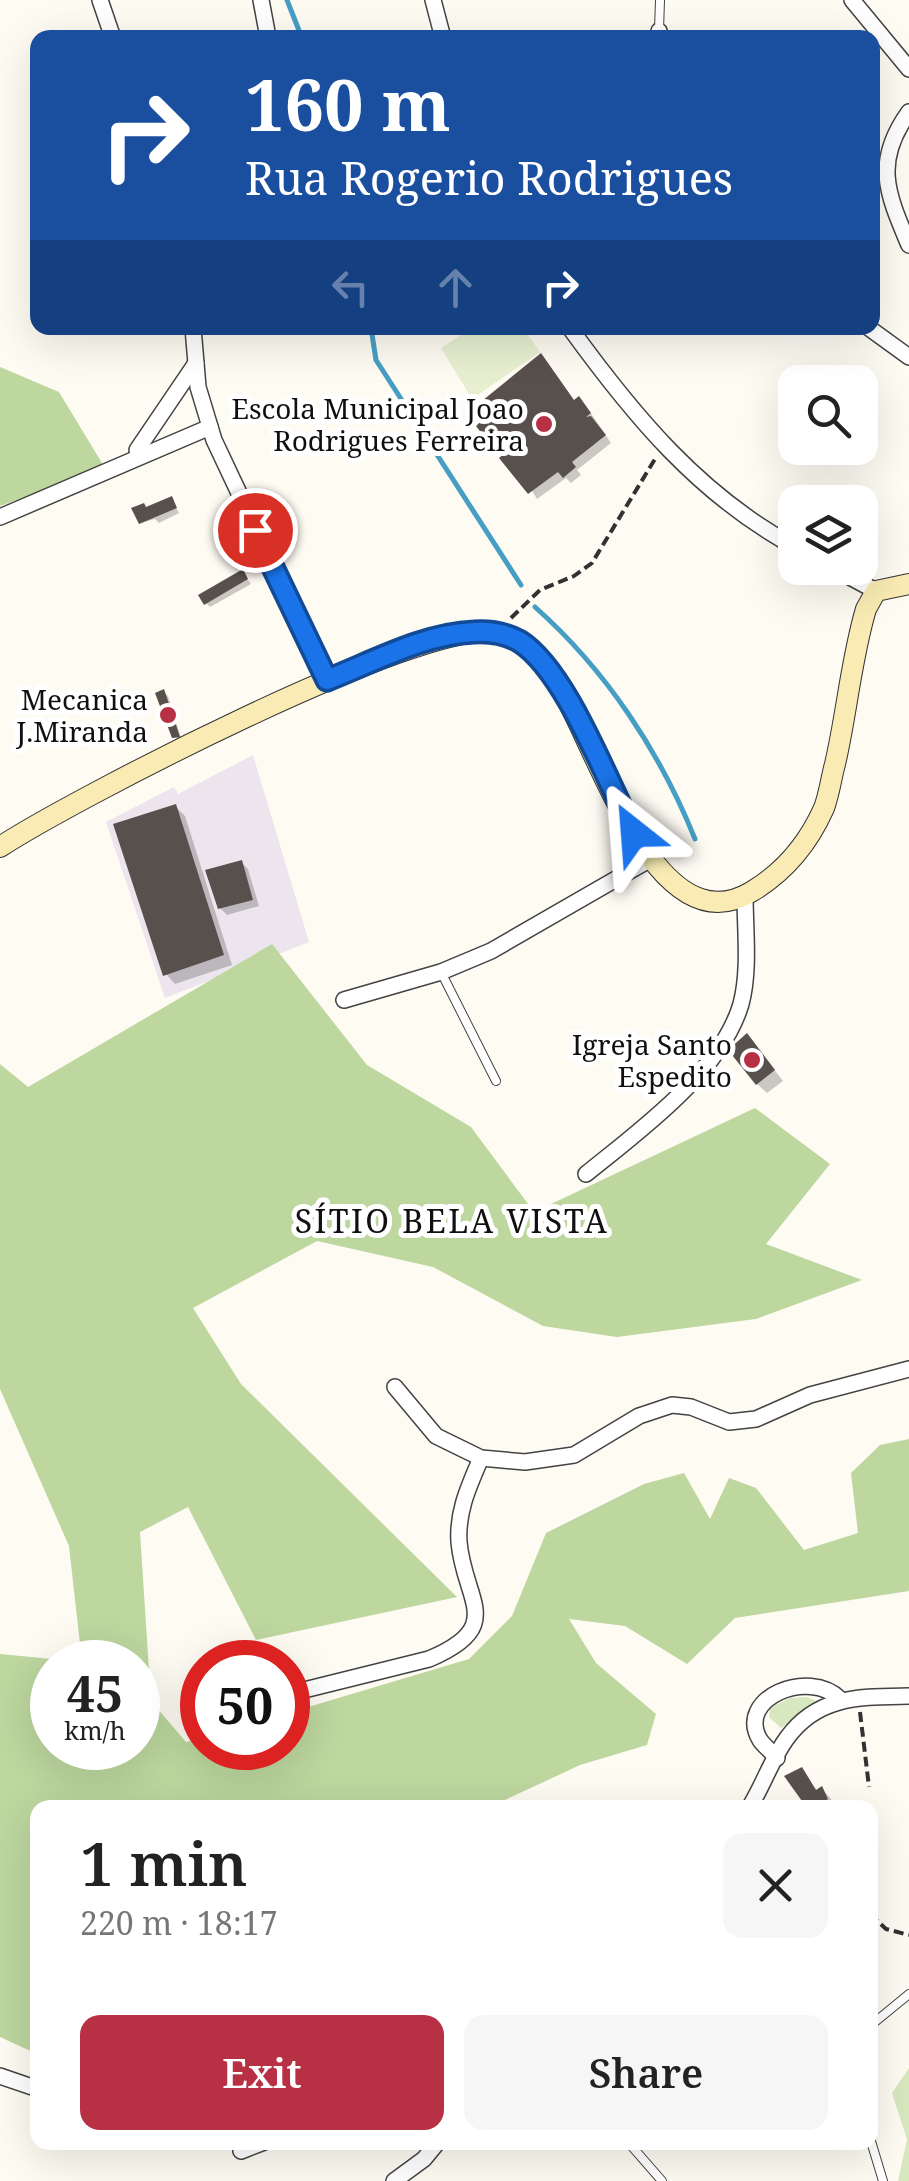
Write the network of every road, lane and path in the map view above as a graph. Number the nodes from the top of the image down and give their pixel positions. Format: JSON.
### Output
{"nodes":[{"id":1,"x":100,"y":0,"type":"edge"},
{"id":2,"x":261,"y":0,"type":"edge"},
{"id":3,"x":432,"y":0,"type":"edge"},
{"id":4,"x":660,"y":0,"type":"edge"},
{"id":5,"x":852,"y":0,"type":"edge"},
{"id":6,"x":110,"y":30,"type":"edge"},
{"id":7,"x":267,"y":30,"type":"edge"},
{"id":8,"x":441,"y":30,"type":"edge"},
{"id":9,"x":660,"y":30,"type":"edge"},
{"id":10,"x":877,"y":30,"type":"edge"},
{"id":11,"x":880,"y":34,"type":"edge"},
{"id":12,"x":909,"y":69,"type":"edge"},
{"id":13,"x":909,"y":112,"type":"edge"},
{"id":14,"x":909,"y":245,"type":"edge"},
{"id":15,"x":194,"y":335,"type":"edge"},
{"id":16,"x":576,"y":335,"type":"edge"},
{"id":17,"x":880,"y":335,"type":"edge"},
{"id":18,"x":909,"y":356,"type":"edge"},
{"id":19,"x":196,"y":363,"type":"junction"},
{"id":20,"x":210,"y":427,"type":"junction"},
{"id":21,"x":663,"y":446,"type":"junction"},
{"id":22,"x":137,"y":450,"type":"dead end"},
{"id":23,"x":0,"y":516,"type":"edge"},
{"id":24,"x":778,"y":536,"type":"edge"},
{"id":25,"x":909,"y":584,"type":"edge"},
{"id":26,"x":866,"y":585,"type":"edge"},
{"id":27,"x":876,"y":590,"type":"junction"},
{"id":28,"x":499,"y":634,"type":"junction"},
{"id":29,"x":327,"y":680,"type":"junction"},
{"id":30,"x":0,"y":847,"type":"edge"},
{"id":31,"x":649,"y":860,"type":"junction"},
{"id":32,"x":745,"y":895,"type":"junction"},
{"id":33,"x":441,"y":972,"type":"junction"},
{"id":34,"x":344,"y":1000,"type":"dead end"},
{"id":35,"x":496,"y":1081,"type":"dead end"},
{"id":36,"x":586,"y":1174,"type":"dead end"},
{"id":37,"x":909,"y":1370,"type":"edge"},
{"id":38,"x":395,"y":1387,"type":"dead end"},
{"id":39,"x":481,"y":1458,"type":"junction"},
{"id":40,"x":310,"y":1689,"type":"edge"},
{"id":41,"x":909,"y":1696,"type":"edge"},
{"id":42,"x":858,"y":1698,"type":"junction"},
{"id":43,"x":840,"y":1699,"type":"junction"},
{"id":44,"x":778,"y":1758,"type":"junction"},
{"id":45,"x":869,"y":1787,"type":"dead end"},
{"id":46,"x":754,"y":1800,"type":"edge"},
{"id":47,"x":878,"y":1922,"type":"edge"},
{"id":48,"x":909,"y":1934,"type":"edge"},
{"id":49,"x":909,"y":1994,"type":"edge"},
{"id":50,"x":878,"y":2019,"type":"edge"},
{"id":51,"x":0,"y":2076,"type":"edge"},
{"id":52,"x":30,"y":2085,"type":"edge"},
{"id":53,"x":432,"y":2150,"type":"edge"},
{"id":54,"x":635,"y":2150,"type":"edge"},
{"id":55,"x":874,"y":2150,"type":"edge"},
{"id":56,"x":394,"y":2181,"type":"edge"},
{"id":57,"x":662,"y":2181,"type":"edge"},
{"id":58,"x":884,"y":2181,"type":"edge"}],
"edges":[{"from":1,"to":6,"type":"street"},
{"from":2,"to":7,"type":"street"},
{"from":3,"to":8,"type":"street"},
{"from":4,"to":9,"type":"lane"},
{"from":5,"to":10,"type":"street"},
{"from":11,"to":12,"type":"street"},
{"from":13,"to":14,"type":"street"},
{"from":15,"to":19,"type":"street"},
{"from":16,"to":21,"type":"street"},
{"from":17,"to":18,"type":"street"},
{"from":19,"to":20,"type":"street"},
{"from":19,"to":22,"type":"street"},
{"from":20,"to":23,"type":"street"},
{"from":20,"to":29,"type":"street"},
{"from":21,"to":24,"type":"street"},
{"from":21,"to":28,"type":"path"},
{"from":25,"to":27,"type":"main road"},
{"from":26,"to":27,"type":"street"},
{"from":27,"to":32,"type":"main road"},
{"from":28,"to":29,"type":"main road"},
{"from":28,"to":31,"type":"main road"},
{"from":29,"to":30,"type":"main road"},
{"from":31,"to":32,"type":"main road"},
{"from":31,"to":33,"type":"street"},
{"from":32,"to":36,"type":"street"},
{"from":33,"to":34,"type":"street"},
{"from":33,"to":35,"type":"lane"},
{"from":37,"to":39,"type":"street"},
{"from":38,"to":39,"type":"street"},
{"from":39,"to":40,"type":"street"},
{"from":41,"to":42,"type":"street"},
{"from":42,"to":43,"type":"street"},
{"from":42,"to":45,"type":"path"},
{"from":43,"to":44,"type":"street"},
{"from":43,"to":44,"type":"street"},
{"from":44,"to":46,"type":"street"},
{"from":47,"to":48,"type":"path"},
{"from":49,"to":50,"type":"lane"},
{"from":51,"to":52,"type":"street"},
{"from":53,"to":56,"type":"street"},
{"from":54,"to":57,"type":"lane"},
{"from":55,"to":58,"type":"lane"}]}
